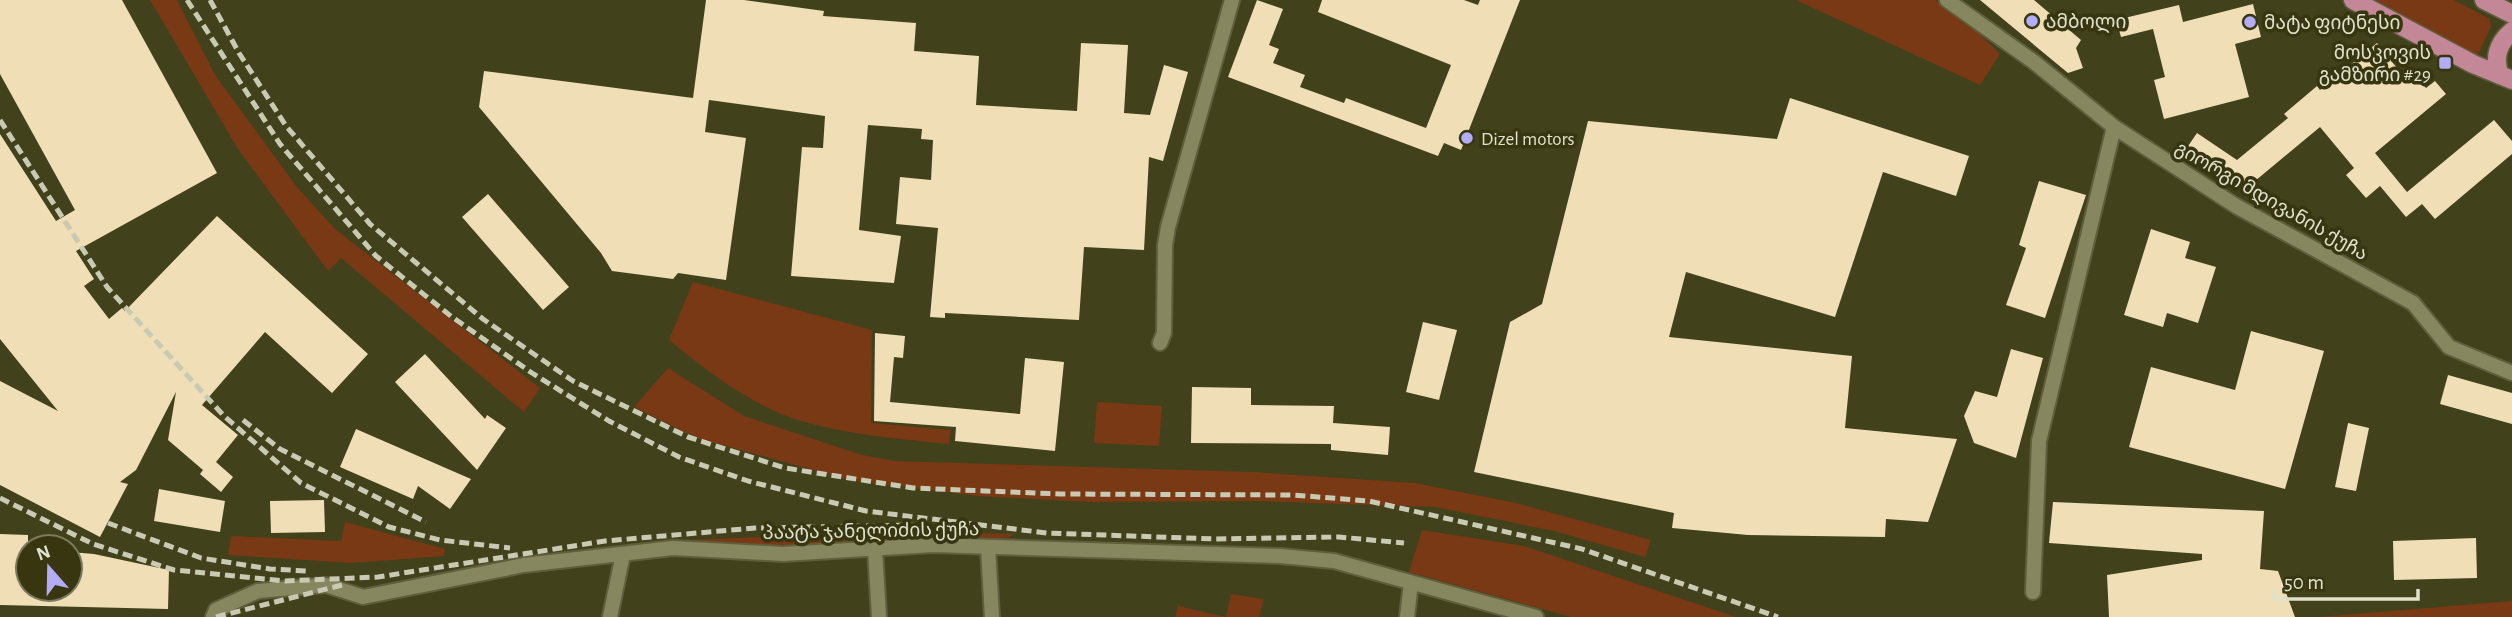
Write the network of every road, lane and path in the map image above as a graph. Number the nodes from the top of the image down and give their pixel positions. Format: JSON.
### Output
{"nodes":[{"id":1,"x":1232,"y":0,"type":"edge"},
{"id":2,"x":1947,"y":0,"type":"edge"},
{"id":3,"x":2353,"y":0,"type":"edge"},
{"id":4,"x":2484,"y":0,"type":"edge"},
{"id":5,"x":2512,"y":14,"type":"edge"},
{"id":6,"x":2512,"y":31,"type":"edge"},
{"id":7,"x":2506,"y":78,"type":"edge"},
{"id":8,"x":2114,"y":127,"type":"junction"},
{"id":9,"x":1160,"y":344,"type":"dead end"},
{"id":10,"x":2512,"y":373,"type":"edge"},
{"id":11,"x":988,"y":547,"type":"junction"},
{"id":12,"x":875,"y":549,"type":"junction"},
{"id":13,"x":623,"y":554,"type":"junction"},
{"id":14,"x":1411,"y":583,"type":"junction"},
{"id":15,"x":2033,"y":592,"type":"dead end"},
{"id":16,"x":213,"y":617,"type":"edge"},
{"id":17,"x":610,"y":617,"type":"edge"},
{"id":18,"x":879,"y":617,"type":"edge"},
{"id":19,"x":992,"y":617,"type":"edge"},
{"id":20,"x":1407,"y":617,"type":"edge"},
{"id":21,"x":1536,"y":617,"type":"edge"}],
"edges":[{"from":1,"to":9,"type":"street"},
{"from":2,"to":8,"type":"street","name":"გიორგი მდივანის ქუჩა"},
{"from":3,"to":7,"type":"main road"},
{"from":4,"to":5,"type":"main road"},
{"from":6,"to":7,"type":"main road"},
{"from":8,"to":10,"type":"street","name":"გიორგი მდივანის ქუჩა"},
{"from":8,"to":15,"type":"street"},
{"from":11,"to":12,"type":"street","name":"პაატა ჯანელიძის ქუჩა"},
{"from":11,"to":14,"type":"street","name":"პაატა ჯანელიძის ქუჩა"},
{"from":11,"to":19,"type":"street"},
{"from":12,"to":13,"type":"street","name":"პაატა ჯანელიძის ქუჩა"},
{"from":12,"to":18,"type":"street"},
{"from":13,"to":16,"type":"street","name":"პაატა ჯანელიძის ქუჩა"},
{"from":13,"to":17,"type":"street"},
{"from":14,"to":20,"type":"street"},
{"from":14,"to":21,"type":"street","name":"პაატა ჯანელიძის ქუჩა"}]}
